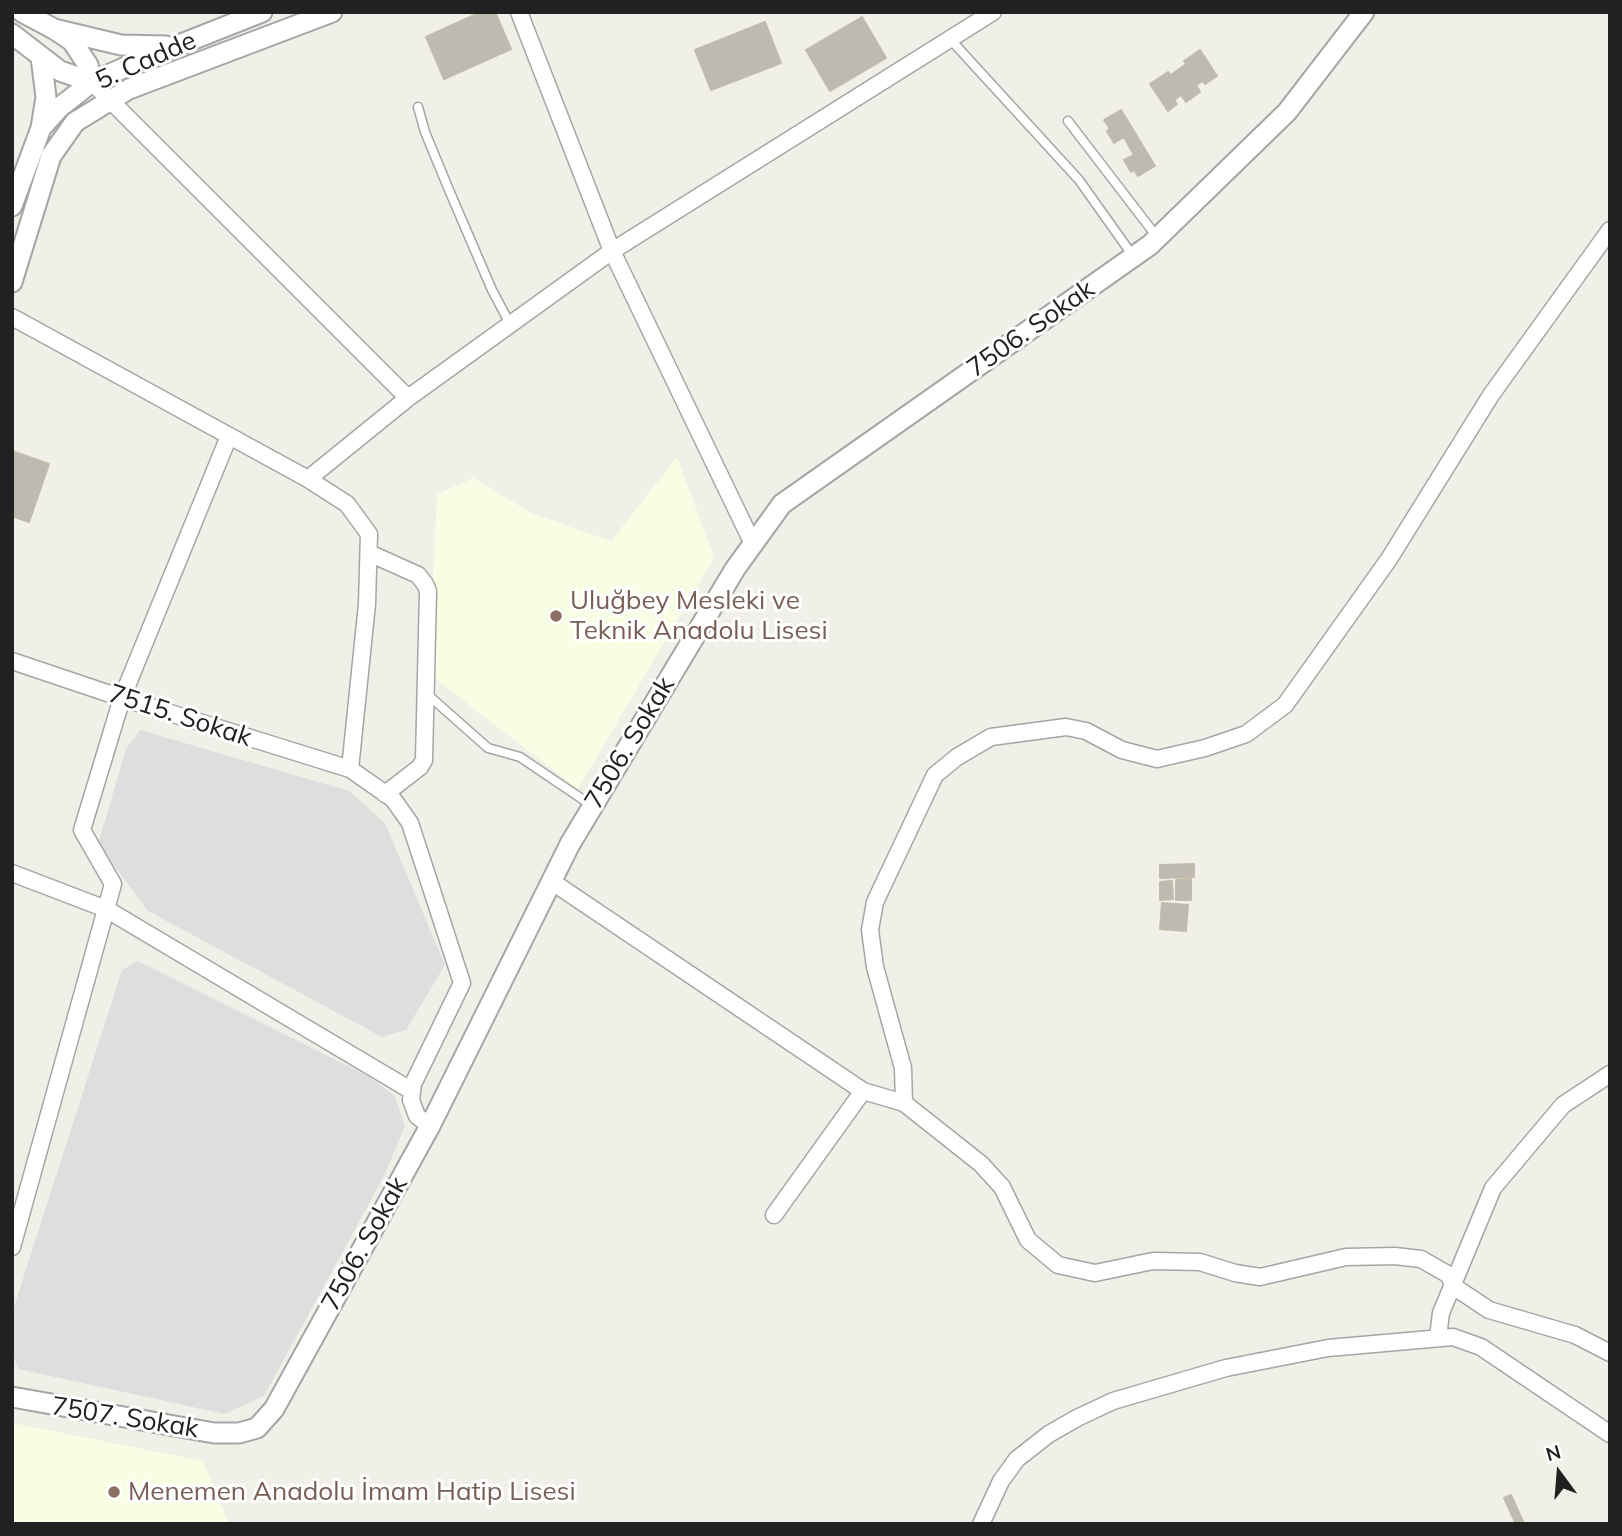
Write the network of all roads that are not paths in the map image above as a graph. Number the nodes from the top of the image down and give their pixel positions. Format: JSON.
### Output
{"nodes":[{"id":1,"x":22,"y":12,"type":"edge"},
{"id":2,"x":262,"y":12,"type":"edge"},
{"id":3,"x":332,"y":12,"type":"edge"},
{"id":4,"x":519,"y":12,"type":"edge"},
{"id":5,"x":993,"y":12,"type":"edge"},
{"id":6,"x":1364,"y":12,"type":"edge"},
{"id":7,"x":54,"y":29,"type":"junction"},
{"id":8,"x":12,"y":34,"type":"edge"},
{"id":9,"x":950,"y":40,"type":"junction"},
{"id":10,"x":174,"y":47,"type":"junction"},
{"id":11,"x":41,"y":57,"type":"junction"},
{"id":12,"x":92,"y":82,"type":"junction"},
{"id":13,"x":110,"y":100,"type":"junction"},
{"id":14,"x":418,"y":107,"type":"dead end"},
{"id":15,"x":1068,"y":121,"type":"dead end"},
{"id":16,"x":41,"y":128,"type":"junction"},
{"id":17,"x":12,"y":206,"type":"edge"},
{"id":18,"x":1610,"y":230,"type":"edge"},
{"id":19,"x":1157,"y":237,"type":"junction"},
{"id":20,"x":612,"y":250,"type":"junction"},
{"id":21,"x":1133,"y":256,"type":"junction"},
{"id":22,"x":12,"y":282,"type":"edge"},
{"id":23,"x":12,"y":317,"type":"edge"},
{"id":24,"x":510,"y":324,"type":"junction"},
{"id":25,"x":408,"y":398,"type":"junction"},
{"id":26,"x":229,"y":436,"type":"junction"},
{"id":27,"x":308,"y":479,"type":"junction"},
{"id":28,"x":753,"y":544,"type":"junction"},
{"id":29,"x":369,"y":553,"type":"junction"},
{"id":30,"x":12,"y":661,"type":"edge"},
{"id":31,"x":425,"y":692,"type":"junction"},
{"id":32,"x":122,"y":698,"type":"junction"},
{"id":33,"x":350,"y":769,"type":"junction"},
{"id":34,"x":385,"y":794,"type":"junction"},
{"id":35,"x":593,"y":806,"type":"junction"},
{"id":36,"x":12,"y":873,"type":"edge"},
{"id":37,"x":551,"y":881,"type":"junction"},
{"id":38,"x":106,"y":909,"type":"junction"},
{"id":39,"x":1610,"y":1073,"type":"edge"},
{"id":40,"x":412,"y":1091,"type":"junction"},
{"id":41,"x":863,"y":1091,"type":"junction"},
{"id":42,"x":904,"y":1103,"type":"junction"},
{"id":43,"x":430,"y":1126,"type":"junction"},
{"id":44,"x":18,"y":1203,"type":"edge"},
{"id":45,"x":774,"y":1215,"type":"dead end"},
{"id":46,"x":12,"y":1247,"type":"edge"},
{"id":47,"x":1451,"y":1292,"type":"junction"},
{"id":48,"x":1438,"y":1337,"type":"junction"},
{"id":49,"x":1610,"y":1353,"type":"edge"},
{"id":50,"x":12,"y":1397,"type":"edge"},
{"id":51,"x":239,"y":1433,"type":"joint"},
{"id":52,"x":1610,"y":1434,"type":"edge"},
{"id":53,"x":981,"y":1524,"type":"edge"}],
"edges":[{"from":1,"to":7,"type":"street"},
{"from":2,"to":10,"type":"street","name":"5. Cadde"},
{"from":3,"to":13,"type":"street"},
{"from":4,"to":20,"type":"street"},
{"from":5,"to":9,"type":"street"},
{"from":6,"to":19,"type":"street","name":"7506. Sokak"},
{"from":7,"to":10,"type":"street"},
{"from":7,"to":12,"type":"street"},
{"from":8,"to":11,"type":"street"},
{"from":9,"to":20,"type":"street"},
{"from":9,"to":21,"type":"lane"},
{"from":10,"to":12,"type":"street","name":"5. Cadde"},
{"from":11,"to":12,"type":"street"},
{"from":11,"to":16,"type":"street"},
{"from":12,"to":13,"type":"street"},
{"from":12,"to":16,"type":"street","name":"5. Cadde"},
{"from":13,"to":22,"type":"street"},
{"from":13,"to":25,"type":"street"},
{"from":14,"to":24,"type":"lane"},
{"from":15,"to":19,"type":"lane"},
{"from":16,"to":17,"type":"street","name":"5. Cadde"},
{"from":18,"to":42,"type":"street"},
{"from":19,"to":21,"type":"street","name":"7506. Sokak"},
{"from":20,"to":24,"type":"street"},
{"from":20,"to":28,"type":"street"},
{"from":21,"to":28,"type":"street","name":"7506. Sokak"},
{"from":23,"to":26,"type":"street"},
{"from":24,"to":25,"type":"street"},
{"from":25,"to":27,"type":"street"},
{"from":26,"to":27,"type":"street"},
{"from":26,"to":32,"type":"street"},
{"from":27,"to":29,"type":"street"},
{"from":28,"to":35,"type":"street","name":"7506. Sokak"},
{"from":29,"to":31,"type":"street"},
{"from":29,"to":33,"type":"street"},
{"from":30,"to":32,"type":"street","name":"7515. Sokak"},
{"from":31,"to":34,"type":"street"},
{"from":31,"to":35,"type":"lane"},
{"from":32,"to":33,"type":"street","name":"7515. Sokak"},
{"from":32,"to":38,"type":"street"},
{"from":33,"to":34,"type":"street","name":"7515. Sokak"},
{"from":34,"to":40,"type":"street","name":"7515. Sokak"},
{"from":35,"to":37,"type":"street","name":"7506. Sokak"},
{"from":36,"to":38,"type":"street"},
{"from":37,"to":41,"type":"street"},
{"from":37,"to":43,"type":"street","name":"7506. Sokak"},
{"from":38,"to":40,"type":"street"},
{"from":38,"to":44,"type":"street"},
{"from":39,"to":47,"type":"street"},
{"from":40,"to":43,"type":"street"},
{"from":41,"to":42,"type":"street"},
{"from":41,"to":45,"type":"street"},
{"from":42,"to":47,"type":"street"},
{"from":43,"to":51,"type":"street","name":"7506. Sokak"},
{"from":44,"to":46,"type":"street"},
{"from":47,"to":48,"type":"street"},
{"from":47,"to":49,"type":"street"},
{"from":48,"to":52,"type":"street"},
{"from":48,"to":53,"type":"street"},
{"from":50,"to":51,"type":"street","name":"7507. Sokak"}]}
